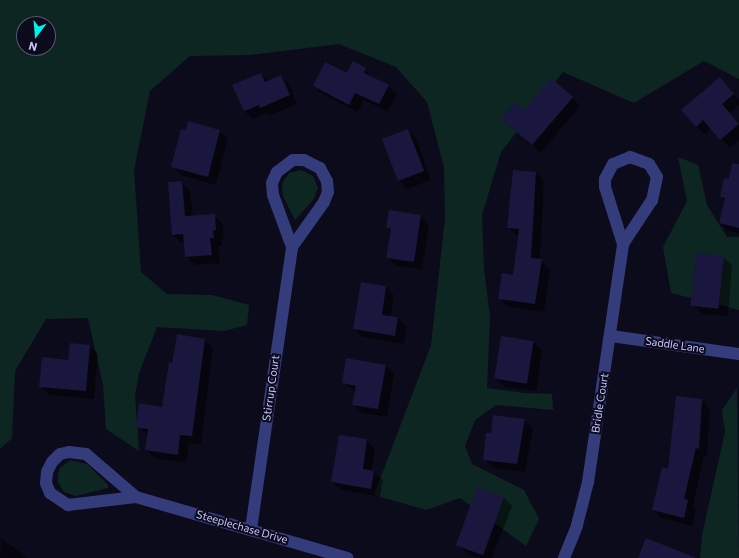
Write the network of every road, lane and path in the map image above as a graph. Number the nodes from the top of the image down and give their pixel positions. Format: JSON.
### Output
{"nodes":[{"id":1,"x":623,"y":244,"type":"junction"},
{"id":2,"x":292,"y":247,"type":"junction"},
{"id":3,"x":611,"y":336,"type":"junction"},
{"id":4,"x":739,"y":354,"type":"edge"},
{"id":5,"x":136,"y":497,"type":"junction"},
{"id":6,"x":250,"y":529,"type":"junction"},
{"id":7,"x":347,"y":558,"type":"edge"},
{"id":8,"x":564,"y":558,"type":"edge"}],
"edges":[{"from":1,"to":1,"type":"street","name":"Bridle Court"},
{"from":1,"to":3,"type":"street","name":"Bridle Court"},
{"from":2,"to":2,"type":"street","name":"Stirrup Court"},
{"from":2,"to":6,"type":"street","name":"Stirrup Court"},
{"from":3,"to":4,"type":"street","name":"Saddle Lane"},
{"from":3,"to":8,"type":"street","name":"Bridle Court"},
{"from":5,"to":5,"type":"street","name":"Steeplechase Drive"},
{"from":5,"to":6,"type":"street","name":"Steeplechase Drive"},
{"from":6,"to":7,"type":"street","name":"Steeplechase Drive"}]}
